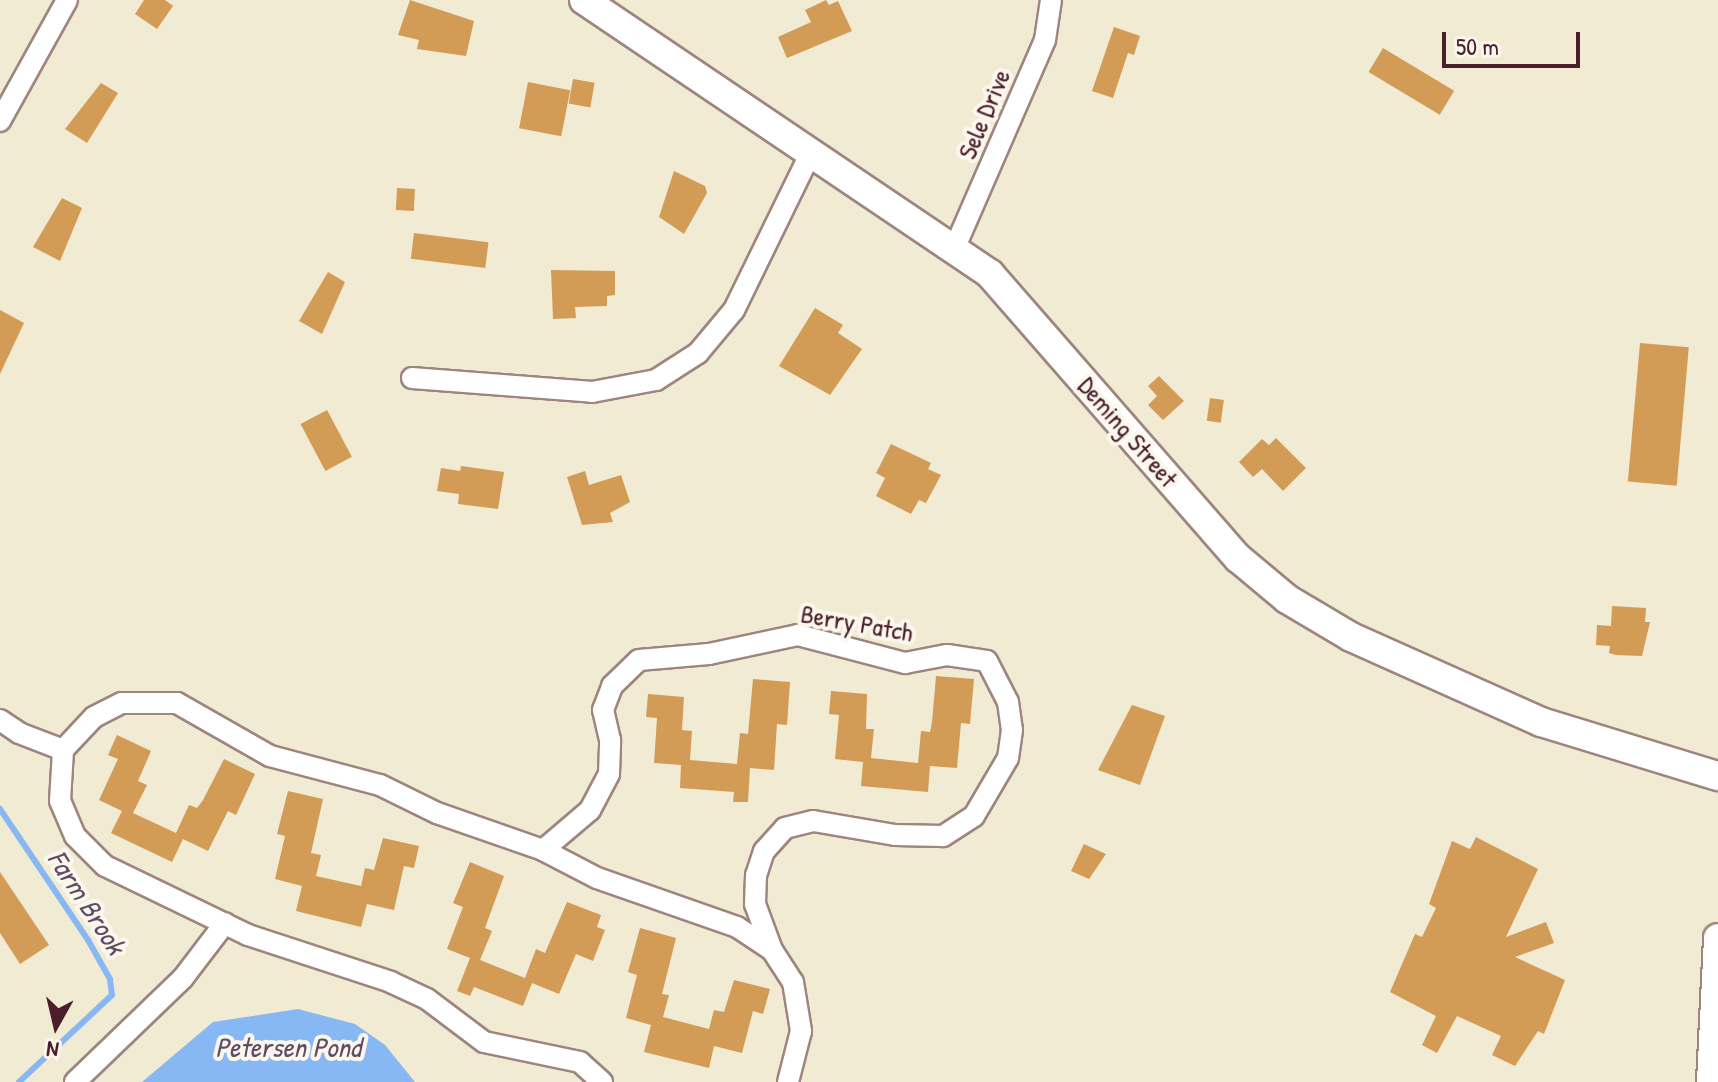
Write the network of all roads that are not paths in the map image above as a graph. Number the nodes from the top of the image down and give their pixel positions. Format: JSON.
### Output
{"nodes":[{"id":1,"x":67,"y":0,"type":"edge"},
{"id":2,"x":584,"y":0,"type":"edge"},
{"id":3,"x":1051,"y":0,"type":"edge"},
{"id":4,"x":0,"y":121,"type":"edge"},
{"id":5,"x":811,"y":152,"type":"junction"},
{"id":6,"x":955,"y":247,"type":"junction"},
{"id":7,"x":412,"y":378,"type":"dead end"},
{"id":8,"x":0,"y":720,"type":"edge"},
{"id":9,"x":63,"y":750,"type":"junction"},
{"id":10,"x":1718,"y":776,"type":"edge"},
{"id":11,"x":543,"y":850,"type":"junction"},
{"id":12,"x":225,"y":923,"type":"junction"},
{"id":13,"x":1718,"y":938,"type":"edge"},
{"id":14,"x":772,"y":950,"type":"junction"},
{"id":15,"x":75,"y":1082,"type":"edge"},
{"id":16,"x":602,"y":1082,"type":"edge"},
{"id":17,"x":788,"y":1082,"type":"edge"},
{"id":18,"x":1711,"y":1082,"type":"edge"}],
"edges":[{"from":1,"to":4,"type":"street"},
{"from":2,"to":5,"type":"street","name":"Deming Street"},
{"from":3,"to":6,"type":"street","name":"Sele Drive"},
{"from":5,"to":6,"type":"street","name":"Deming Street"},
{"from":5,"to":7,"type":"street"},
{"from":6,"to":10,"type":"street","name":"Deming Street"},
{"from":8,"to":9,"type":"street"},
{"from":9,"to":11,"type":"street","name":"Berry Patch"},
{"from":9,"to":12,"type":"street"},
{"from":11,"to":14,"type":"street","name":"Berry Patch"},
{"from":11,"to":14,"type":"street","name":"Berry Patch"},
{"from":12,"to":15,"type":"street"},
{"from":12,"to":16,"type":"street"},
{"from":13,"to":18,"type":"street"},
{"from":14,"to":17,"type":"street","name":"Berry Patch"}]}
